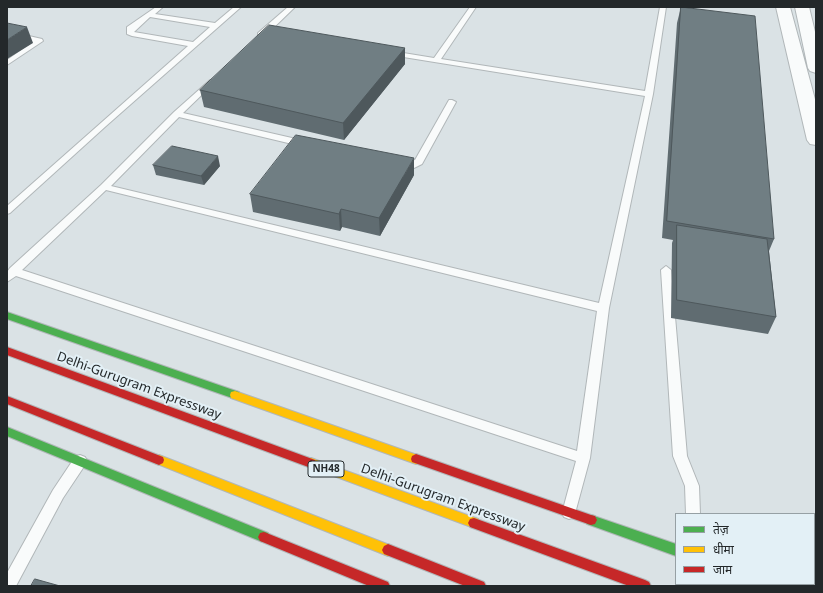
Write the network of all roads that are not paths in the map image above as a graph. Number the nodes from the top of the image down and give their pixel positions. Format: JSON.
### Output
{"nodes":[{"id":1,"x":160,"y":7,"type":"edge"},
{"id":2,"x":235,"y":7,"type":"edge"},
{"id":3,"x":292,"y":7,"type":"edge"},
{"id":4,"x":473,"y":7,"type":"edge"},
{"id":5,"x":663,"y":7,"type":"edge"},
{"id":6,"x":783,"y":7,"type":"edge"},
{"id":7,"x":802,"y":7,"type":"edge"},
{"id":8,"x":149,"y":15,"type":"junction"},
{"id":9,"x":217,"y":26,"type":"junction"},
{"id":10,"x":7,"y":33,"type":"edge"},
{"id":11,"x":252,"y":43,"type":"edge"},
{"id":12,"x":195,"y":46,"type":"junction"},
{"id":13,"x":380,"y":51,"type":"edge"},
{"id":14,"x":436,"y":60,"type":"junction"},
{"id":15,"x":7,"y":63,"type":"edge"},
{"id":16,"x":816,"y":68,"type":"edge"},
{"id":17,"x":218,"y":75,"type":"edge"},
{"id":18,"x":649,"y":94,"type":"junction"},
{"id":19,"x":452,"y":102,"type":"dead end"},
{"id":20,"x":177,"y":114,"type":"junction"},
{"id":21,"x":816,"y":140,"type":"edge"},
{"id":22,"x":313,"y":146,"type":"edge"},
{"id":23,"x":388,"y":163,"type":"edge"},
{"id":24,"x":104,"y":187,"type":"junction"},
{"id":25,"x":7,"y":211,"type":"edge"},
{"id":26,"x":666,"y":270,"type":"dead end"},
{"id":27,"x":11,"y":274,"type":"edge"},
{"id":28,"x":603,"y":308,"type":"junction"},
{"id":29,"x":7,"y":315,"type":"edge"},
{"id":30,"x":7,"y":351,"type":"edge"},
{"id":31,"x":7,"y":400,"type":"edge"},
{"id":32,"x":7,"y":432,"type":"edge"},
{"id":33,"x":583,"y":458,"type":"junction"},
{"id":34,"x":80,"y":461,"type":"junction"},
{"id":35,"x":569,"y":513,"type":"junction"},
{"id":36,"x":693,"y":513,"type":"edge"},
{"id":37,"x":675,"y":550,"type":"edge"},
{"id":38,"x":8,"y":586,"type":"edge"},
{"id":39,"x":384,"y":586,"type":"edge"},
{"id":40,"x":480,"y":586,"type":"edge"},
{"id":41,"x":645,"y":586,"type":"edge"}],
"edges":[{"from":1,"to":8,"type":"lane"},
{"from":2,"to":9,"type":"lane"},
{"from":3,"to":11,"type":"lane"},
{"from":4,"to":14,"type":"lane"},
{"from":5,"to":18,"type":"lane"},
{"from":6,"to":21,"type":"street"},
{"from":7,"to":16,"type":"street"},
{"from":8,"to":9,"type":"lane"},
{"from":8,"to":12,"type":"lane"},
{"from":9,"to":12,"type":"lane"},
{"from":10,"to":15,"type":"lane"},
{"from":12,"to":25,"type":"lane"},
{"from":13,"to":14,"type":"lane"},
{"from":14,"to":18,"type":"lane"},
{"from":17,"to":20,"type":"lane"},
{"from":18,"to":28,"type":"lane"},
{"from":19,"to":23,"type":"lane"},
{"from":20,"to":22,"type":"lane"},
{"from":20,"to":24,"type":"lane"},
{"from":24,"to":27,"type":"lane"},
{"from":24,"to":28,"type":"lane"},
{"from":26,"to":36,"type":"lane"},
{"from":27,"to":33,"type":"lane"},
{"from":28,"to":33,"type":"lane"},
{"from":29,"to":35,"type":"main road"},
{"from":30,"to":41,"type":"main road","name":"Delhi-Gurugram Expressway","number":"NH48"},
{"from":31,"to":40,"type":"main road"},
{"from":32,"to":34,"type":"main road"},
{"from":33,"to":35,"type":"lane"},
{"from":34,"to":38,"type":"lane"},
{"from":34,"to":39,"type":"main road"},
{"from":35,"to":37,"type":"main road"}]}
